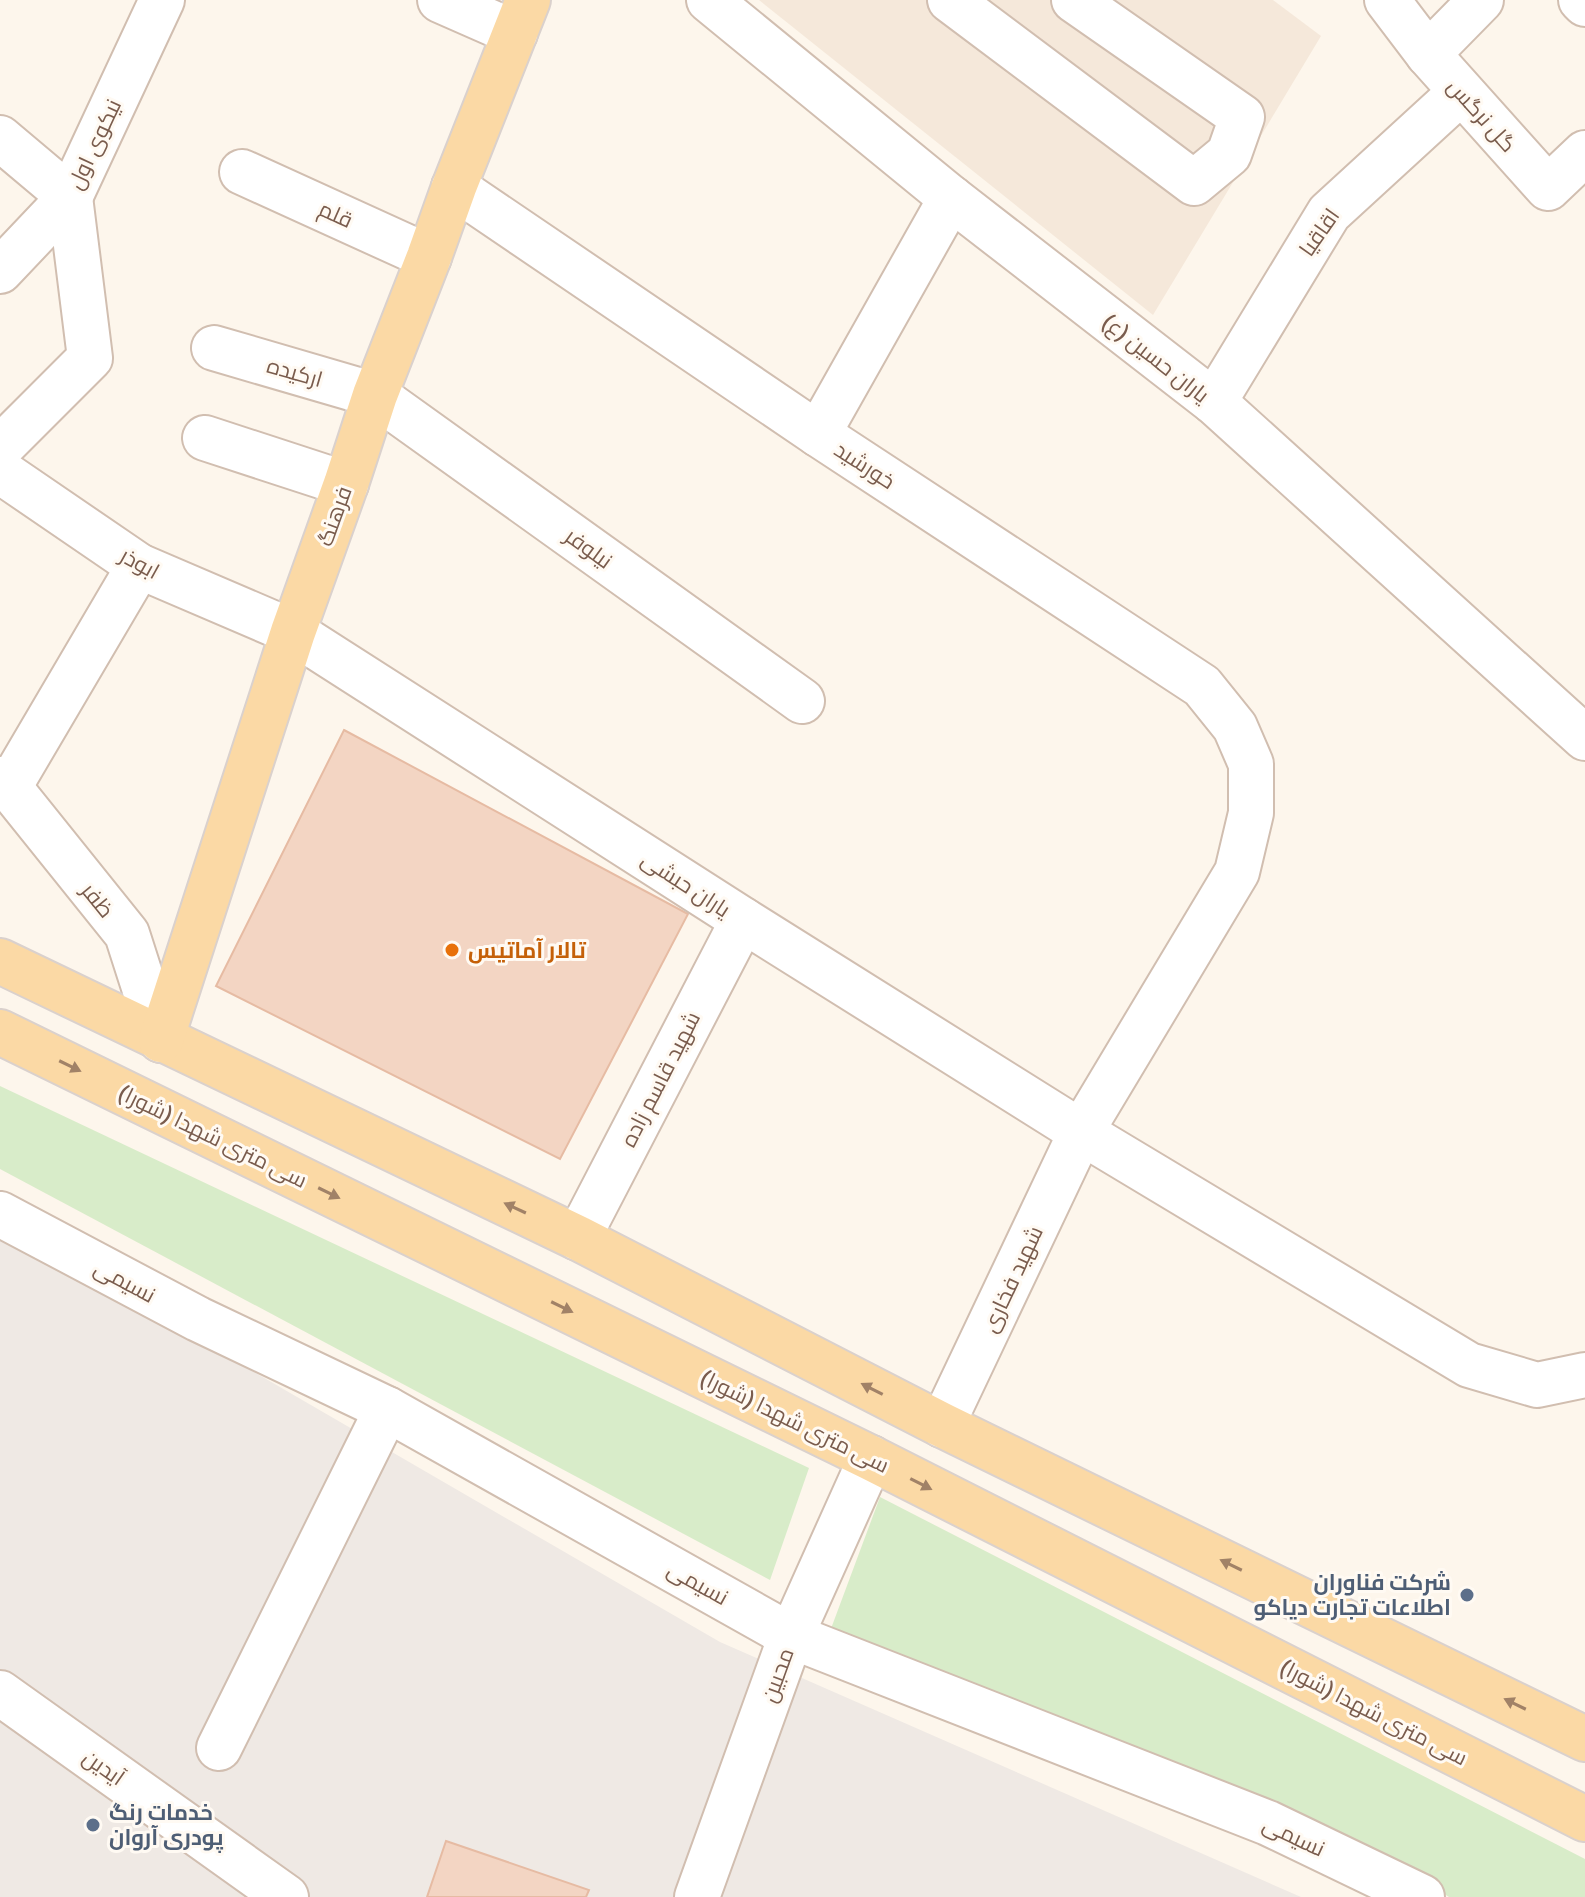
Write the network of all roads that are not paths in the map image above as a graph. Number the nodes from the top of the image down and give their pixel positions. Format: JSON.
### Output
{"nodes":[{"id":1,"x":162,"y":0,"type":"edge"},
{"id":2,"x":440,"y":0,"type":"edge"},
{"id":3,"x":709,"y":0,"type":"edge"},
{"id":4,"x":950,"y":0,"type":"edge"},
{"id":5,"x":1074,"y":0,"type":"edge"},
{"id":6,"x":1387,"y":0,"type":"edge"},
{"id":7,"x":1481,"y":0,"type":"edge"},
{"id":8,"x":521,"y":17,"type":"edge"},
{"id":9,"x":1428,"y":54,"type":"junction"},
{"id":10,"x":1461,"y":92,"type":"junction"},
{"id":11,"x":0,"y":138,"type":"edge"},
{"id":12,"x":1585,"y":153,"type":"edge"},
{"id":13,"x":242,"y":172,"type":"dead end"},
{"id":14,"x":454,"y":187,"type":"junction"},
{"id":15,"x":70,"y":197,"type":"junction"},
{"id":16,"x":951,"y":198,"type":"junction"},
{"id":17,"x":429,"y":257,"type":"junction"},
{"id":18,"x":0,"y":271,"type":"edge"},
{"id":19,"x":214,"y":348,"type":"dead end"},
{"id":20,"x":375,"y":395,"type":"junction"},
{"id":21,"x":1214,"y":402,"type":"junction"},
{"id":22,"x":818,"y":434,"type":"junction"},
{"id":23,"x":205,"y":438,"type":"dead end"},
{"id":24,"x":0,"y":448,"type":"edge"},
{"id":25,"x":0,"y":471,"type":"edge"},
{"id":26,"x":346,"y":484,"type":"junction"},
{"id":27,"x":139,"y":566,"type":"junction"},
{"id":28,"x":293,"y":632,"type":"junction"},
{"id":29,"x":802,"y":701,"type":"dead end"},
{"id":30,"x":1585,"y":738,"type":"edge"},
{"id":31,"x":1251,"y":764,"type":"joint"},
{"id":32,"x":4,"y":783,"type":"edge"},
{"id":33,"x":743,"y":920,"type":"junction"},
{"id":34,"x":0,"y":961,"type":"edge"},
{"id":35,"x":0,"y":1032,"type":"edge"},
{"id":36,"x":161,"y":1040,"type":"junction"},
{"id":37,"x":1081,"y":1132,"type":"junction"},
{"id":38,"x":0,"y":1214,"type":"edge"},
{"id":39,"x":578,"y":1238,"type":"junction"},
{"id":40,"x":1585,"y":1375,"type":"edge"},
{"id":41,"x":387,"y":1409,"type":"junction"},
{"id":42,"x":942,"y":1425,"type":"junction"},
{"id":43,"x":871,"y":1458,"type":"junction"},
{"id":44,"x":791,"y":1636,"type":"junction"},
{"id":45,"x":0,"y":1693,"type":"edge"},
{"id":46,"x":1585,"y":1739,"type":"edge"},
{"id":47,"x":219,"y":1748,"type":"dead end"},
{"id":48,"x":1585,"y":1819,"type":"edge"},
{"id":49,"x":286,"y":1897,"type":"edge"},
{"id":50,"x":697,"y":1897,"type":"edge"},
{"id":51,"x":1422,"y":1897,"type":"edge"}],
"edges":[{"from":1,"to":15,"type":"street","name":"نیکوی اول"},
{"from":2,"to":8,"type":"street"},
{"from":3,"to":16,"type":"street","name":"یاران حسین (ع)"},
{"from":4,"to":5,"type":"street"},
{"from":6,"to":9,"type":"street","name":"گل نرگس"},
{"from":7,"to":9,"type":"street"},
{"from":8,"to":14,"type":"main road","name":"فرهنگ"},
{"from":9,"to":10,"type":"street","name":"گل نرگس"},
{"from":10,"to":12,"type":"street","name":"گل نرگس"},
{"from":10,"to":21,"type":"street","name":"اقاقیا"},
{"from":11,"to":15,"type":"street"},
{"from":13,"to":17,"type":"street","name":"قلم"},
{"from":14,"to":17,"type":"main road","name":"فرهنگ"},
{"from":14,"to":22,"type":"street","name":"خورشید"},
{"from":15,"to":18,"type":"street","name":"نیکوی اول"},
{"from":15,"to":24,"type":"street"},
{"from":16,"to":21,"type":"street","name":"یاران حسین (ع)"},
{"from":16,"to":22,"type":"street"},
{"from":17,"to":20,"type":"main road","name":"فرهنگ"},
{"from":19,"to":20,"type":"street","name":"ارکیده"},
{"from":20,"to":26,"type":"main road","name":"فرهنگ"},
{"from":20,"to":29,"type":"street","name":"نیلوفر"},
{"from":21,"to":30,"type":"street","name":"یاران حسین (ع)"},
{"from":22,"to":31,"type":"street","name":"خورشید"},
{"from":23,"to":26,"type":"street"},
{"from":25,"to":27,"type":"street","name":"ابوذر"},
{"from":26,"to":28,"type":"main road","name":"فرهنگ"},
{"from":27,"to":28,"type":"street","name":"ابوذر"},
{"from":27,"to":32,"type":"street"},
{"from":28,"to":33,"type":"street","name":"یاران حبشی"},
{"from":28,"to":36,"type":"main road","name":"فرهنگ"},
{"from":31,"to":37,"type":"street","name":"شهید فخاری"},
{"from":32,"to":36,"type":"street","name":"ظفر"},
{"from":33,"to":37,"type":"street","name":"یاران حبشی"},
{"from":33,"to":39,"type":"street","name":"شهید قاسم زاده"},
{"from":34,"to":36,"type":"main road"},
{"from":35,"to":43,"type":"main road","name":"سی متری شهدا (شورا)","one_way":true},
{"from":39,"to":36,"type":"main road","one_way":true},
{"from":37,"to":40,"type":"street","name":"یاران حبشی"},
{"from":37,"to":42,"type":"street","name":"شهید فخاری"},
{"from":38,"to":41,"type":"street","name":"نسیمی"},
{"from":42,"to":39,"type":"main road","one_way":true},
{"from":41,"to":44,"type":"street","name":"نسیمی"},
{"from":41,"to":47,"type":"street"},
{"from":46,"to":42,"type":"main road","one_way":true},
{"from":43,"to":44,"type":"street","name":"محبین"},
{"from":43,"to":48,"type":"main road","name":"سی متری شهدا (شورا)","one_way":true},
{"from":44,"to":50,"type":"street","name":"محبین"},
{"from":44,"to":51,"type":"street","name":"نسیمی"},
{"from":45,"to":49,"type":"street","name":"آیدین"}]}
